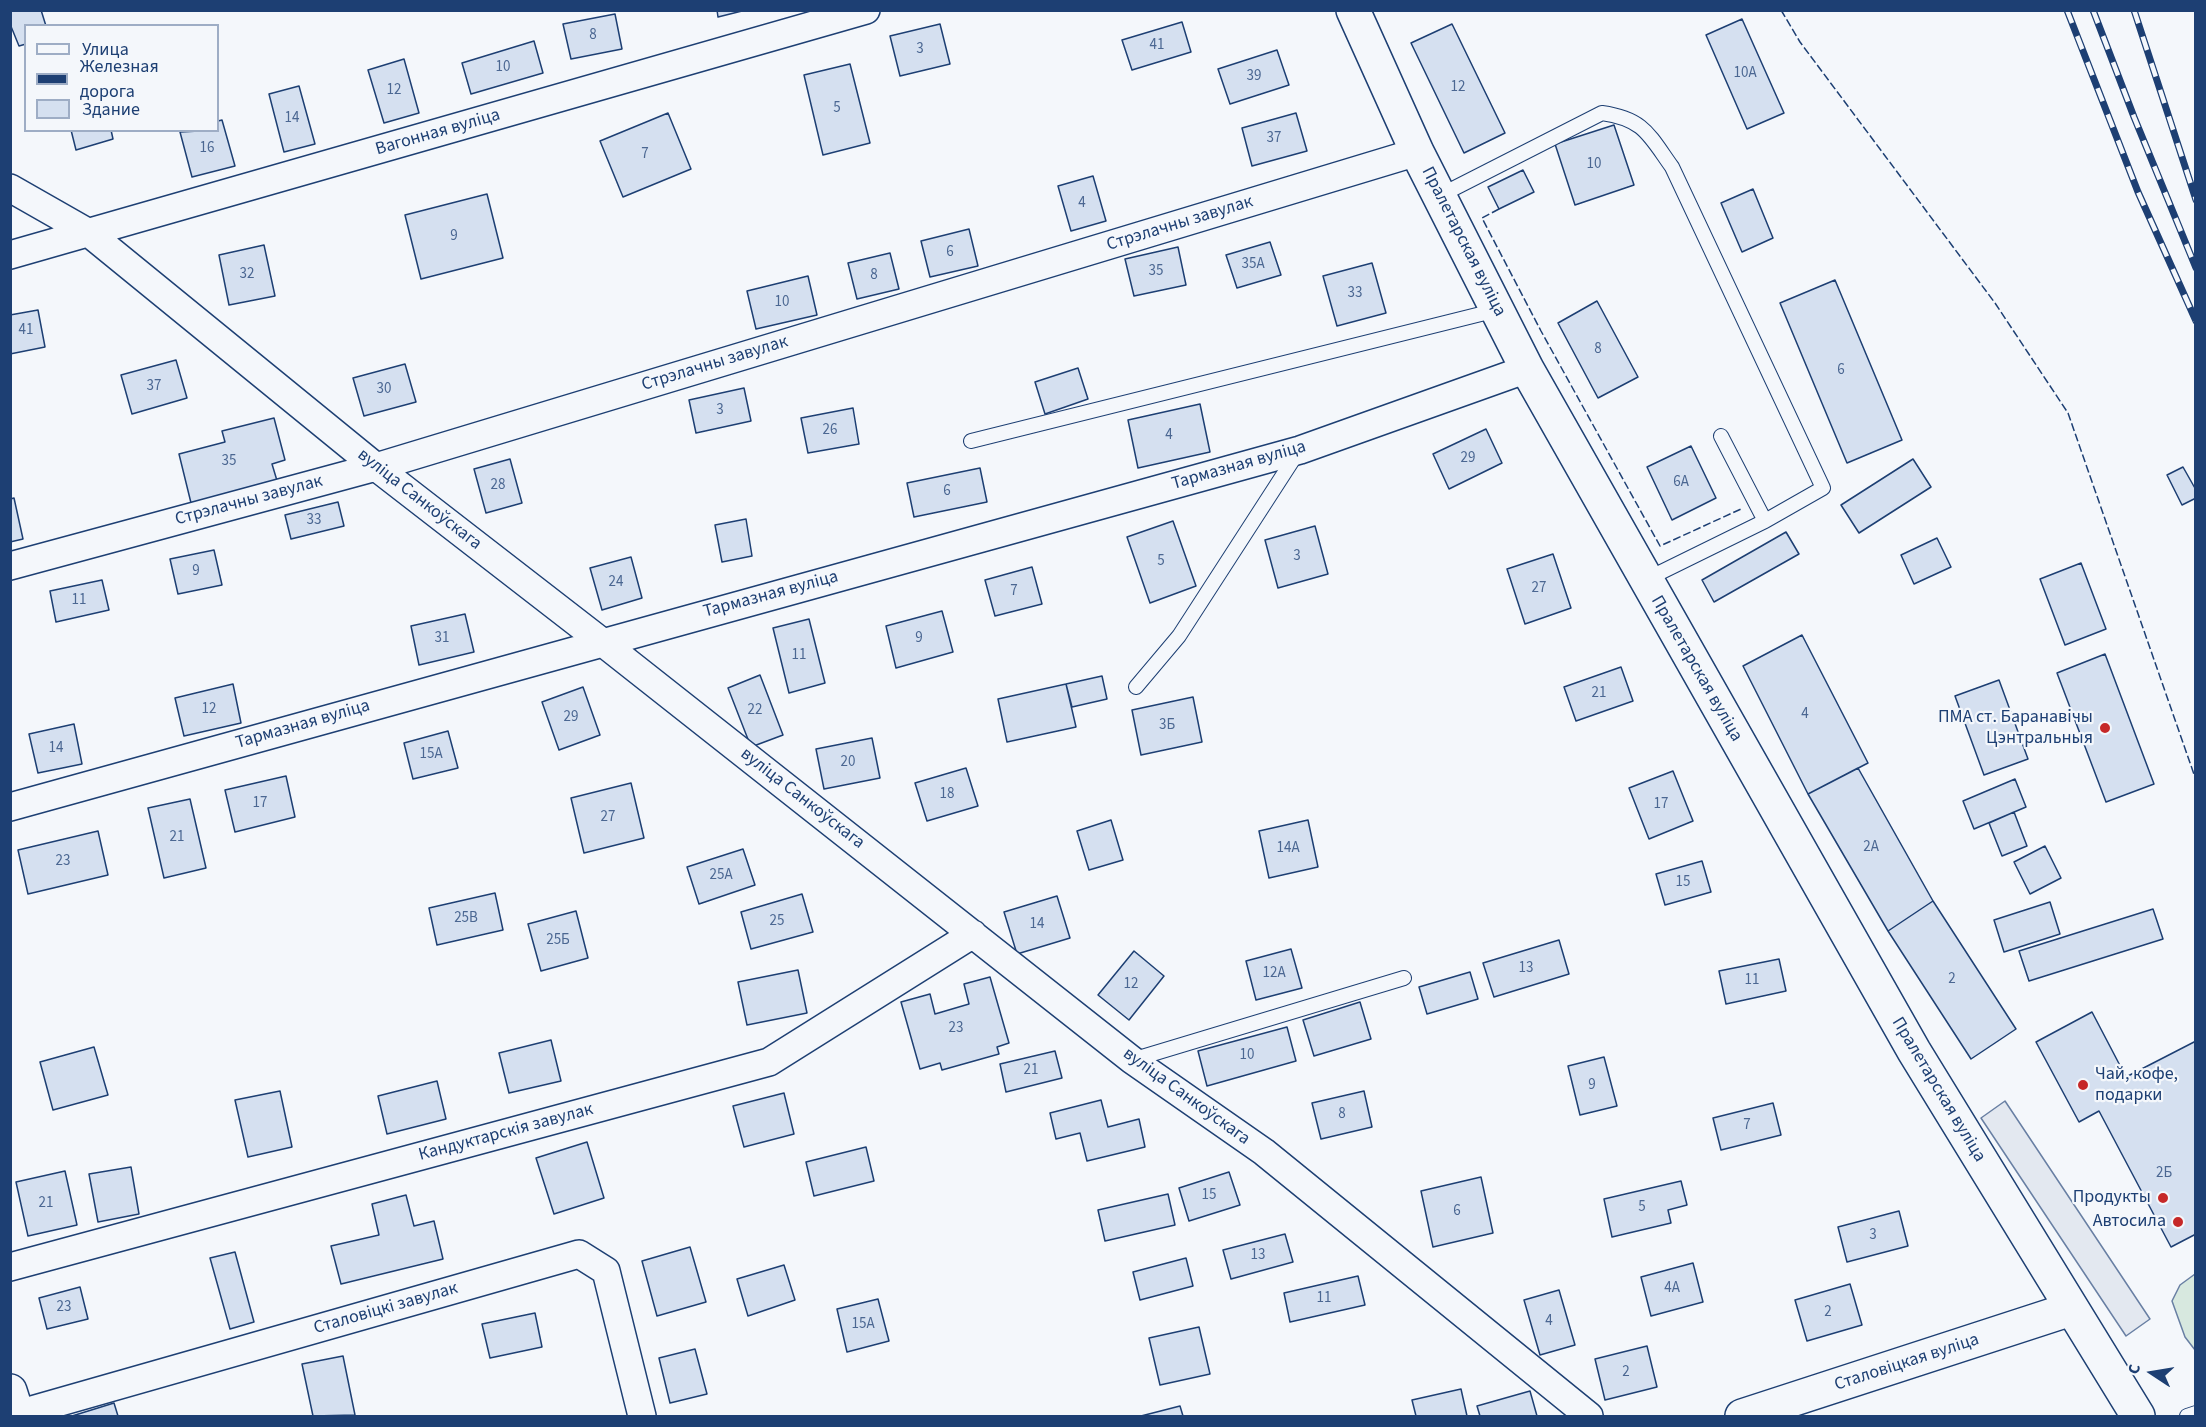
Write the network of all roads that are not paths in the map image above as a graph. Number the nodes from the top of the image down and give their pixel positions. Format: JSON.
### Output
{"nodes":[{"id":1,"x":866,"y":10,"type":"edge"},
{"id":2,"x":1353,"y":10,"type":"edge"},
{"id":3,"x":1417,"y":152,"type":"junction"},
{"id":4,"x":10,"y":188,"type":"edge"},
{"id":5,"x":1439,"y":196,"type":"junction"},
{"id":6,"x":89,"y":233,"type":"junction"},
{"id":7,"x":10,"y":255,"type":"edge"},
{"id":8,"x":1497,"y":310,"type":"junction"},
{"id":9,"x":1527,"y":369,"type":"junction"},
{"id":10,"x":1720,"y":436,"type":"dead end"},
{"id":11,"x":971,"y":441,"type":"dead end"},
{"id":12,"x":1300,"y":450,"type":"junction"},
{"id":13,"x":375,"y":467,"type":"junction"},
{"id":14,"x":1765,"y":521,"type":"junction"},
{"id":15,"x":10,"y":566,"type":"edge"},
{"id":16,"x":1645,"y":580,"type":"junction"},
{"id":17,"x":602,"y":642,"type":"junction"},
{"id":18,"x":1136,"y":687,"type":"dead end"},
{"id":19,"x":10,"y":807,"type":"edge"},
{"id":20,"x":973,"y":934,"type":"junction"},
{"id":21,"x":1404,"y":978,"type":"dead end"},
{"id":22,"x":1132,"y":1060,"type":"junction"},
{"id":23,"x":10,"y":1267,"type":"edge"},
{"id":24,"x":2071,"y":1309,"type":"junction"},
{"id":25,"x":15,"y":1407,"type":"edge"},
{"id":26,"x":2196,"y":1413,"type":"edge"},
{"id":27,"x":642,"y":1416,"type":"edge"},
{"id":28,"x":1589,"y":1416,"type":"edge"},
{"id":29,"x":1742,"y":1416,"type":"edge"},
{"id":30,"x":2138,"y":1416,"type":"edge"},
{"id":31,"x":2187,"y":1416,"type":"edge"}],
"edges":[{"from":1,"to":6,"type":"street","name":"Вагонная вуліца"},
{"from":2,"to":3,"type":"main road","name":"Пралетарская вуліца"},
{"from":3,"to":5,"type":"main road","name":"Пралетарская вуліца"},
{"from":3,"to":13,"type":"street","name":"Стрэлачны завулак"},
{"from":4,"to":6,"type":"street","name":"вуліца Санкоўскага"},
{"from":5,"to":8,"type":"main road","name":"Пралетарская вуліца"},
{"from":5,"to":14,"type":"lane"},
{"from":6,"to":7,"type":"street","name":"Вагонная вуліца"},
{"from":6,"to":13,"type":"street","name":"вуліца Санкоўскага"},
{"from":8,"to":9,"type":"main road","name":"Пралетарская вуліца"},
{"from":8,"to":11,"type":"lane"},
{"from":9,"to":12,"type":"street","name":"Тармазная вуліца"},
{"from":9,"to":16,"type":"main road","name":"Пралетарская вуліца"},
{"from":10,"to":14,"type":"lane"},
{"from":12,"to":17,"type":"street","name":"Тармазная вуліца"},
{"from":12,"to":18,"type":"lane"},
{"from":13,"to":15,"type":"street","name":"Стрэлачны завулак"},
{"from":13,"to":17,"type":"street","name":"вуліца Санкоўскага"},
{"from":14,"to":16,"type":"lane"},
{"from":16,"to":24,"type":"main road","name":"Пралетарская вуліца"},
{"from":17,"to":19,"type":"street","name":"Тармазная вуліца"},
{"from":17,"to":20,"type":"street","name":"вуліца Санкоўскага"},
{"from":20,"to":22,"type":"street","name":"вуліца Санкоўскага"},
{"from":20,"to":23,"type":"street","name":"Кандуктарскія завулак"},
{"from":21,"to":22,"type":"lane"},
{"from":22,"to":28,"type":"street","name":"вуліца Санкоўскага"},
{"from":24,"to":29,"type":"main road","name":"Сталовіцкая вуліца"},
{"from":24,"to":30,"type":"main road","name":"Пралетарская вуліца"},
{"from":25,"to":27,"type":"street","name":"Сталовіцкі завулак"},
{"from":26,"to":31,"type":"lane"}]}
